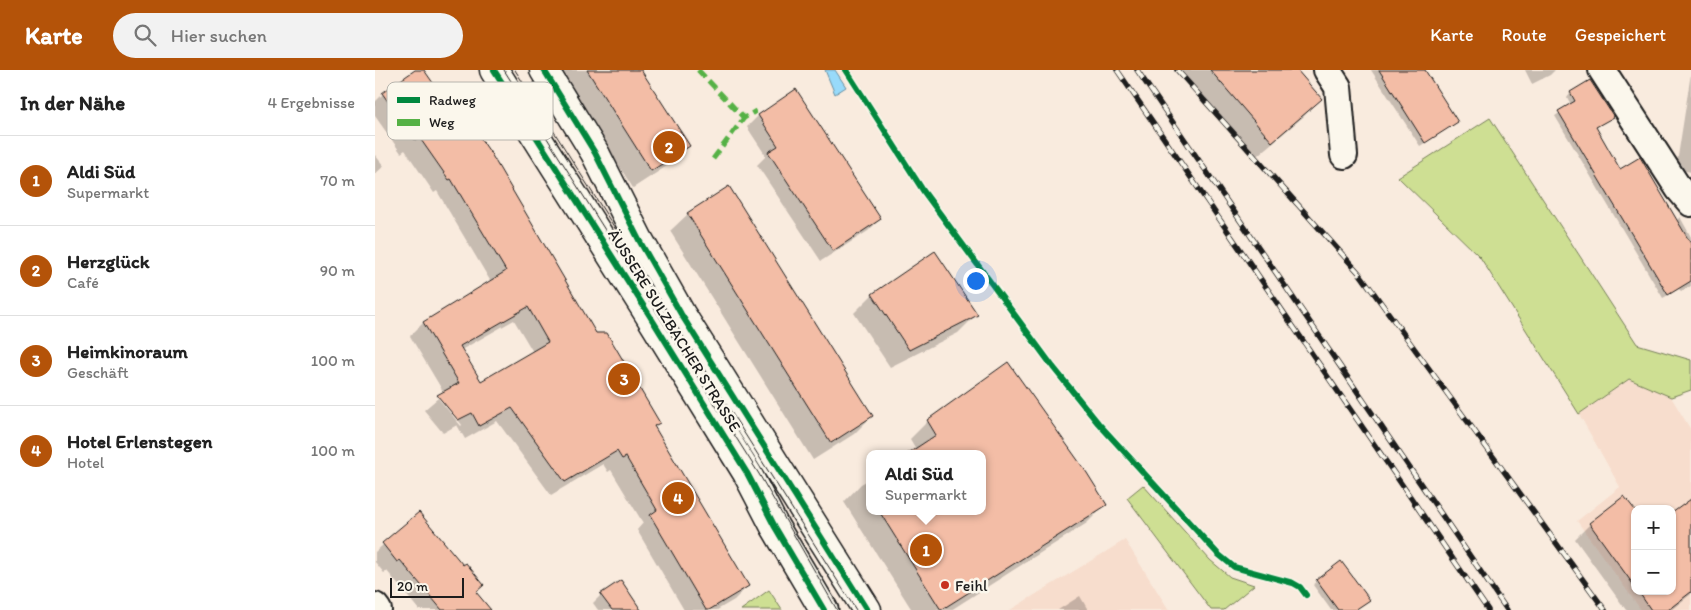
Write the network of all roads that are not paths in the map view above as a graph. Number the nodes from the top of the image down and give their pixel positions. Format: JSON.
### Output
{"nodes":[{"id":1,"x":494,"y":70,"type":"edge"},
{"id":2,"x":543,"y":70,"type":"edge"},
{"id":3,"x":1327,"y":70,"type":"edge"},
{"id":4,"x":1602,"y":70,"type":"edge"},
{"id":5,"x":502,"y":82,"type":"edge"},
{"id":6,"x":551,"y":82,"type":"edge"},
{"id":7,"x":553,"y":86,"type":"edge"},
{"id":8,"x":539,"y":140,"type":"edge"},
{"id":9,"x":1344,"y":155,"type":"dead end"},
{"id":10,"x":1691,"y":203,"type":"edge"},
{"id":11,"x":375,"y":606,"type":"edge"},
{"id":12,"x":378,"y":610,"type":"edge"},
{"id":13,"x":825,"y":610,"type":"edge"},
{"id":14,"x":867,"y":610,"type":"edge"}],
"edges":[{"from":1,"to":5,"type":"main road","name":"ÄUSSERE SULZBACHER STRASSE"},
{"from":2,"to":6,"type":"main road","name":"ÄUSSERE SULZBACHER STRASSE"},
{"from":3,"to":9,"type":"street"},
{"from":4,"to":10,"type":"street"},
{"from":7,"to":14,"type":"main road","name":"ÄUSSERE SULZBACHER STRASSE"},
{"from":8,"to":13,"type":"main road","name":"ÄUSSERE SULZBACHER STRASSE"},
{"from":11,"to":12,"type":"street"}]}
